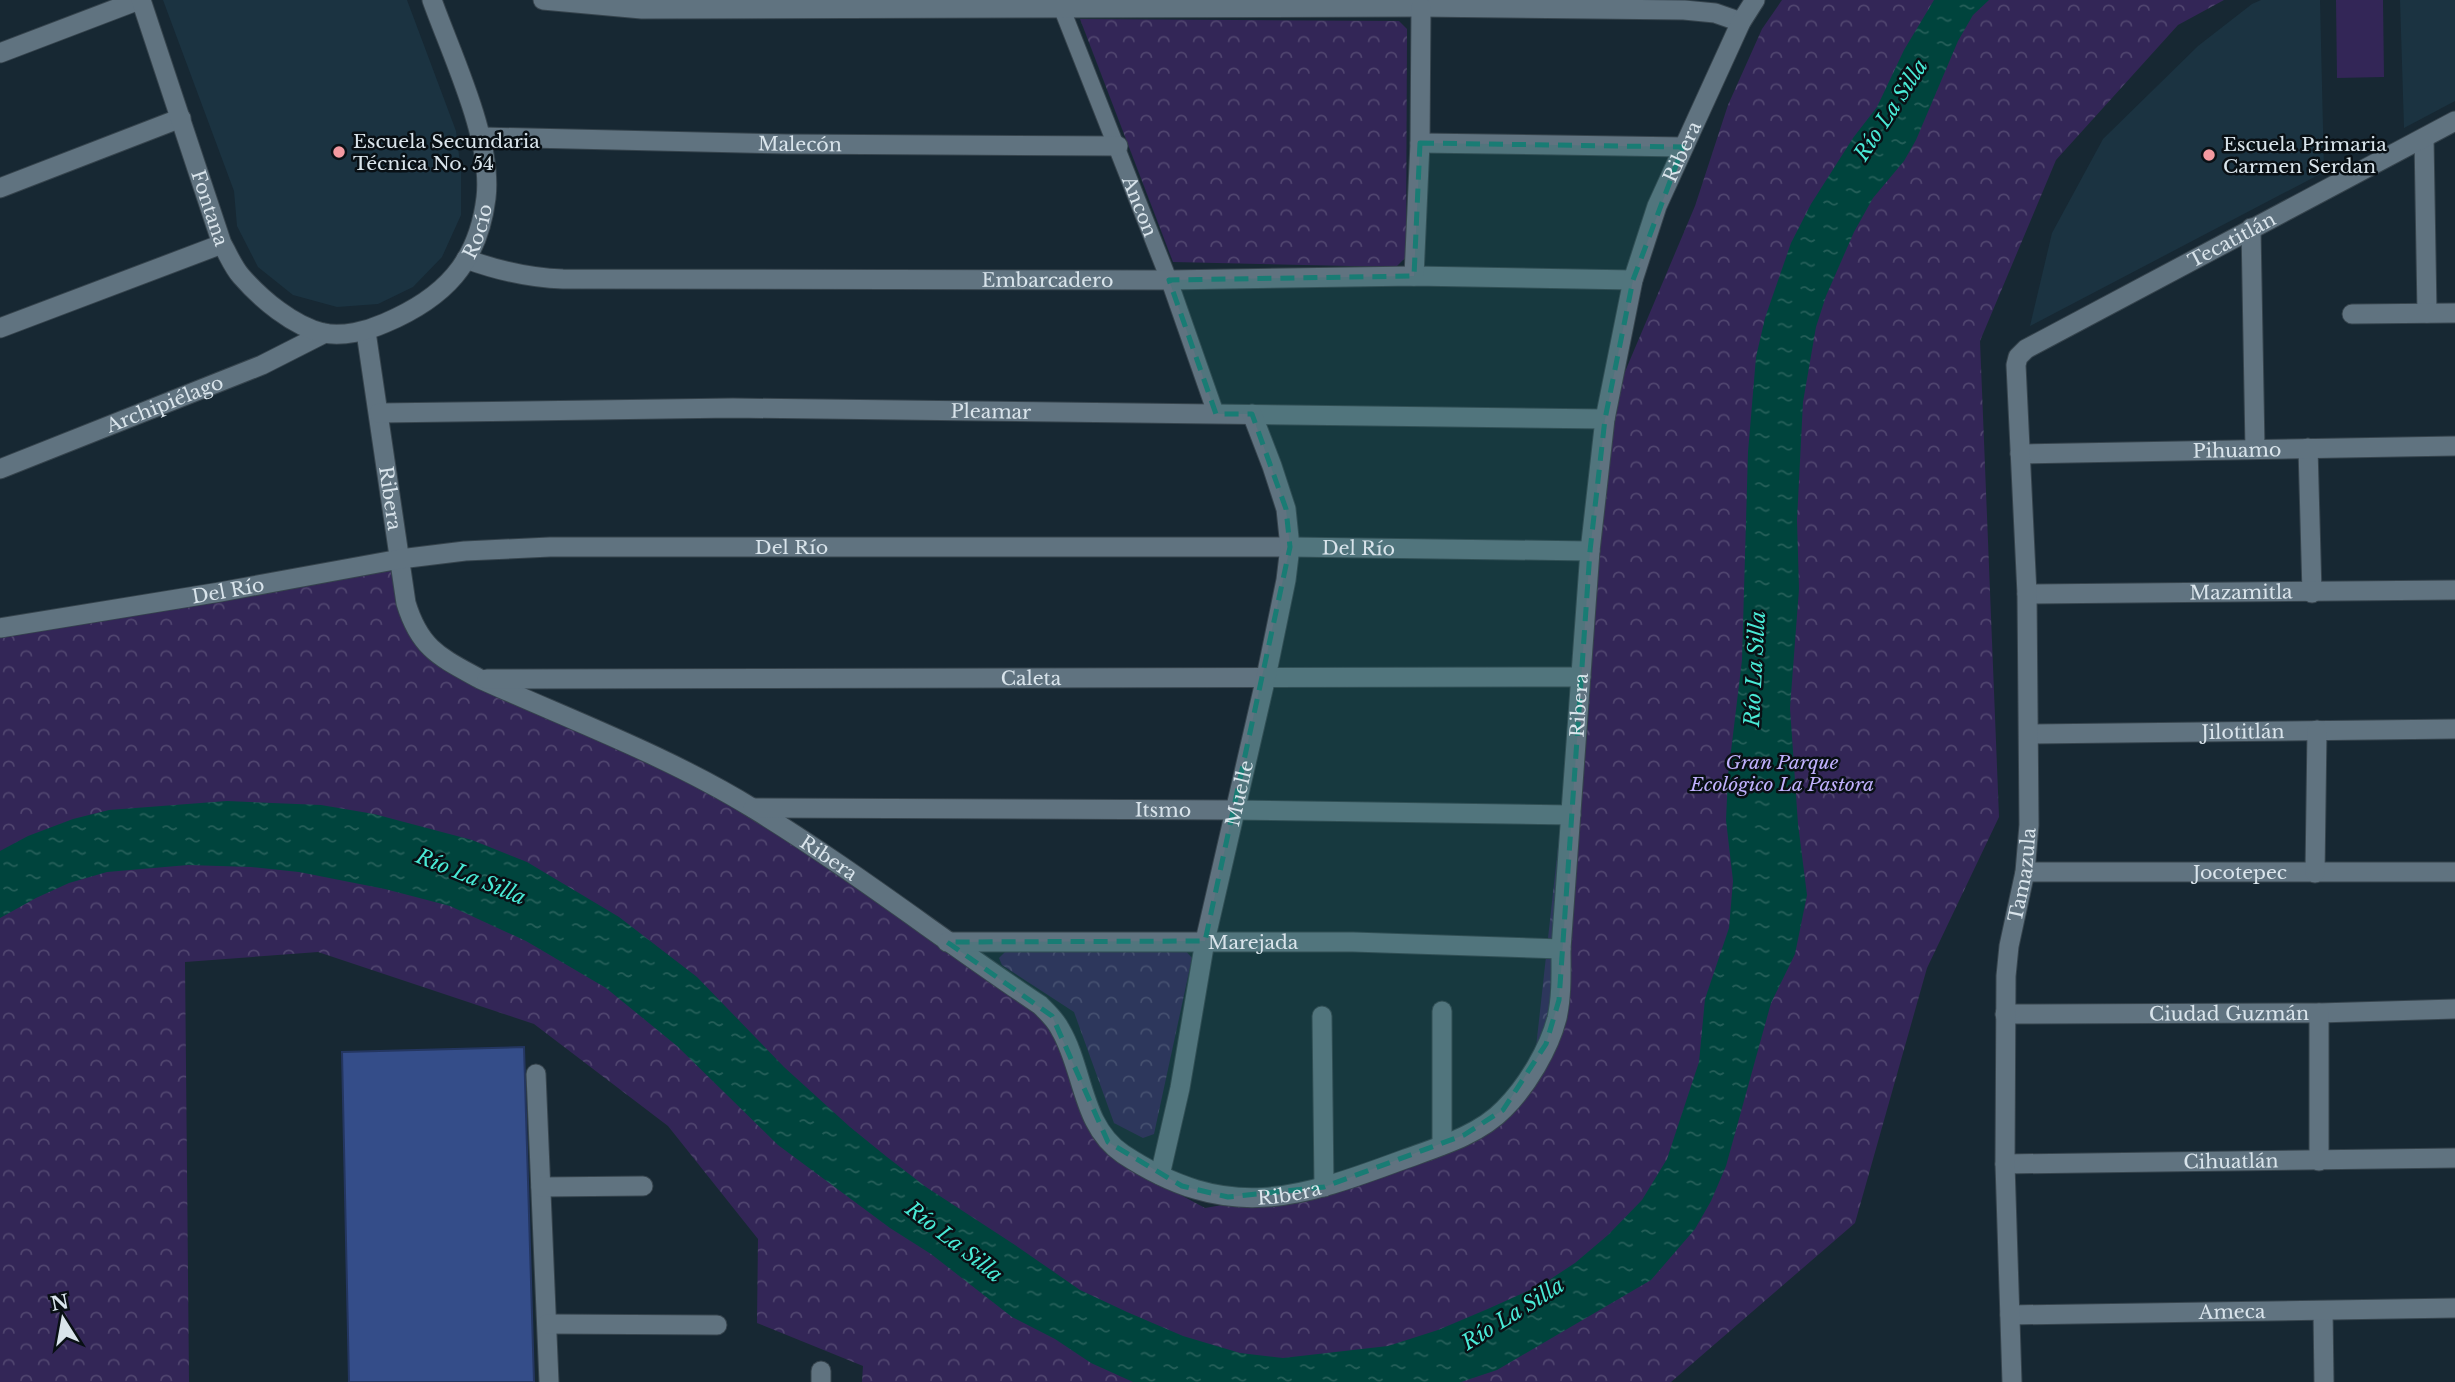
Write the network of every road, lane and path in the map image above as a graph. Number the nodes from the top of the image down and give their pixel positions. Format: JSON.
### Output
{"nodes":[{"id":1,"x":140,"y":0,"type":"edge"},
{"id":2,"x":432,"y":0,"type":"edge"},
{"id":3,"x":544,"y":0,"type":"edge"},
{"id":4,"x":1755,"y":0,"type":"edge"},
{"id":5,"x":1060,"y":4,"type":"edge"},
{"id":6,"x":1421,"y":7,"type":"junction"},
{"id":7,"x":1741,"y":22,"type":"junction"},
{"id":8,"x":0,"y":53,"type":"edge"},
{"id":9,"x":181,"y":118,"type":"junction"},
{"id":10,"x":2455,"y":121,"type":"edge"},
{"id":11,"x":482,"y":137,"type":"junction"},
{"id":12,"x":2424,"y":138,"type":"junction"},
{"id":13,"x":1420,"y":143,"type":"junction"},
{"id":14,"x":1118,"y":146,"type":"junction"},
{"id":15,"x":1683,"y":147,"type":"junction"},
{"id":16,"x":0,"y":188,"type":"edge"},
{"id":17,"x":2251,"y":228,"type":"junction"},
{"id":18,"x":222,"y":244,"type":"junction"},
{"id":19,"x":466,"y":259,"type":"junction"},
{"id":20,"x":1414,"y":276,"type":"junction"},
{"id":21,"x":1169,"y":280,"type":"junction"},
{"id":22,"x":1633,"y":280,"type":"junction"},
{"id":23,"x":2427,"y":313,"type":"junction"},
{"id":24,"x":2455,"y":313,"type":"edge"},
{"id":25,"x":2352,"y":314,"type":"dead end"},
{"id":26,"x":0,"y":328,"type":"edge"},
{"id":27,"x":366,"y":332,"type":"junction"},
{"id":28,"x":325,"y":333,"type":"junction"},
{"id":29,"x":2016,"y":365,"type":"joint"},
{"id":30,"x":379,"y":413,"type":"junction"},
{"id":31,"x":1216,"y":414,"type":"junction"},
{"id":32,"x":1252,"y":414,"type":"junction"},
{"id":33,"x":1605,"y":419,"type":"junction"},
{"id":34,"x":2455,"y":446,"type":"edge"},
{"id":35,"x":2308,"y":448,"type":"junction"},
{"id":36,"x":2255,"y":449,"type":"junction"},
{"id":37,"x":2020,"y":454,"type":"junction"},
{"id":38,"x":0,"y":468,"type":"edge"},
{"id":39,"x":1290,"y":547,"type":"junction"},
{"id":40,"x":1590,"y":551,"type":"junction"},
{"id":41,"x":400,"y":559,"type":"junction"},
{"id":42,"x":2455,"y":590,"type":"edge"},
{"id":43,"x":2312,"y":593,"type":"junction"},
{"id":44,"x":2028,"y":594,"type":"junction"},
{"id":45,"x":0,"y":628,"type":"edge"},
{"id":46,"x":1266,"y":677,"type":"junction"},
{"id":47,"x":1581,"y":677,"type":"junction"},
{"id":48,"x":480,"y":679,"type":"junction"},
{"id":49,"x":2455,"y":729,"type":"edge"},
{"id":50,"x":2317,"y":730,"type":"junction"},
{"id":51,"x":2029,"y":734,"type":"junction"},
{"id":52,"x":753,"y":808,"type":"junction"},
{"id":53,"x":1234,"y":810,"type":"junction"},
{"id":54,"x":1571,"y":815,"type":"junction"},
{"id":55,"x":2025,"y":872,"type":"junction"},
{"id":56,"x":2455,"y":872,"type":"edge"},
{"id":57,"x":2315,"y":873,"type":"junction"},
{"id":58,"x":1205,"y":941,"type":"junction"},
{"id":59,"x":947,"y":942,"type":"junction"},
{"id":60,"x":1561,"y":949,"type":"junction"},
{"id":61,"x":2455,"y":1009,"type":"edge"},
{"id":62,"x":1442,"y":1011,"type":"dead end"},
{"id":63,"x":2319,"y":1013,"type":"junction"},
{"id":64,"x":2005,"y":1014,"type":"junction"},
{"id":65,"x":1322,"y":1016,"type":"dead end"},
{"id":66,"x":536,"y":1074,"type":"dead end"},
{"id":67,"x":1442,"y":1145,"type":"junction"},
{"id":68,"x":2455,"y":1158,"type":"edge"},
{"id":69,"x":2319,"y":1161,"type":"junction"},
{"id":70,"x":2006,"y":1164,"type":"junction"},
{"id":71,"x":1160,"y":1175,"type":"junction"},
{"id":72,"x":643,"y":1186,"type":"dead end"},
{"id":73,"x":541,"y":1187,"type":"junction"},
{"id":74,"x":1324,"y":1187,"type":"junction"},
{"id":75,"x":2455,"y":1308,"type":"edge"},
{"id":76,"x":2323,"y":1311,"type":"junction"},
{"id":77,"x":2010,"y":1315,"type":"junction"},
{"id":78,"x":547,"y":1324,"type":"junction"},
{"id":79,"x":718,"y":1325,"type":"dead end"},
{"id":80,"x":549,"y":1382,"type":"edge"},
{"id":81,"x":2012,"y":1382,"type":"edge"},
{"id":82,"x":2324,"y":1382,"type":"edge"}],
"edges":[{"from":1,"to":8,"type":"street"},
{"from":1,"to":9,"type":"street","name":"Fontana"},
{"from":2,"to":11,"type":"street","name":"Rocío"},
{"from":3,"to":5,"type":"street"},
{"from":4,"to":7,"type":"street","name":"Ribera"},
{"from":5,"to":6,"type":"street"},
{"from":5,"to":14,"type":"street","name":"Ancon"},
{"from":6,"to":7,"type":"street"},
{"from":6,"to":13,"type":"street"},
{"from":7,"to":15,"type":"street","name":"Ribera"},
{"from":9,"to":16,"type":"street"},
{"from":9,"to":18,"type":"street","name":"Fontana"},
{"from":10,"to":12,"type":"street","name":"Tecatitlán"},
{"from":11,"to":14,"type":"street","name":"Malecón"},
{"from":11,"to":19,"type":"street","name":"Rocío"},
{"from":12,"to":17,"type":"street","name":"Tecatitlán"},
{"from":12,"to":23,"type":"street"},
{"from":13,"to":15,"type":"street"},
{"from":13,"to":20,"type":"street"},
{"from":14,"to":21,"type":"street","name":"Ancon"},
{"from":15,"to":22,"type":"street","name":"Ribera"},
{"from":17,"to":29,"type":"street","name":"Tecatitlán"},
{"from":17,"to":36,"type":"street"},
{"from":18,"to":26,"type":"street"},
{"from":18,"to":28,"type":"street","name":"Fontana"},
{"from":19,"to":21,"type":"street","name":"Embarcadero"},
{"from":19,"to":27,"type":"street","name":"Rocío"},
{"from":20,"to":21,"type":"street","name":"Embarcadero"},
{"from":20,"to":22,"type":"street","name":"Embarcadero"},
{"from":21,"to":31,"type":"street","name":"Ancon"},
{"from":22,"to":33,"type":"street","name":"Ribera"},
{"from":23,"to":24,"type":"street"},
{"from":23,"to":25,"type":"street"},
{"from":27,"to":28,"type":"street","name":"Fontana"},
{"from":27,"to":30,"type":"street","name":"Ribera"},
{"from":28,"to":38,"type":"street","name":"Archipiélago"},
{"from":29,"to":37,"type":"street","name":"Tamazula"},
{"from":30,"to":31,"type":"street","name":"Pleamar"},
{"from":30,"to":41,"type":"street","name":"Ribera"},
{"from":31,"to":32,"type":"street","name":"Pleamar"},
{"from":32,"to":33,"type":"street","name":"Pleamar"},
{"from":32,"to":39,"type":"street","name":"Muelle"},
{"from":33,"to":40,"type":"street","name":"Ribera"},
{"from":34,"to":35,"type":"street","name":"Pihuamo"},
{"from":35,"to":36,"type":"street","name":"Pihuamo"},
{"from":35,"to":43,"type":"street"},
{"from":36,"to":37,"type":"street","name":"Pihuamo"},
{"from":37,"to":44,"type":"street","name":"Tamazula"},
{"from":39,"to":40,"type":"street","name":"Del Río"},
{"from":39,"to":41,"type":"street","name":"Del Río"},
{"from":39,"to":46,"type":"street","name":"Muelle"},
{"from":40,"to":47,"type":"street","name":"Ribera"},
{"from":41,"to":45,"type":"street","name":"Del Río"},
{"from":41,"to":48,"type":"street","name":"Ribera"},
{"from":42,"to":43,"type":"street","name":"Mazamitla"},
{"from":43,"to":44,"type":"street","name":"Mazamitla"},
{"from":44,"to":51,"type":"street","name":"Tamazula"},
{"from":46,"to":47,"type":"street","name":"Caleta"},
{"from":46,"to":48,"type":"street","name":"Caleta"},
{"from":46,"to":53,"type":"street","name":"Muelle"},
{"from":47,"to":54,"type":"street","name":"Ribera"},
{"from":48,"to":52,"type":"street","name":"Ribera"},
{"from":49,"to":50,"type":"street","name":"Jilotitlán"},
{"from":50,"to":51,"type":"street","name":"Jilotitlán"},
{"from":50,"to":57,"type":"street"},
{"from":51,"to":55,"type":"street","name":"Tamazula"},
{"from":52,"to":53,"type":"street","name":"Itsmo"},
{"from":52,"to":59,"type":"street","name":"Ribera"},
{"from":53,"to":54,"type":"street","name":"Itsmo"},
{"from":53,"to":58,"type":"street","name":"Muelle"},
{"from":54,"to":60,"type":"street","name":"Ribera"},
{"from":55,"to":57,"type":"street","name":"Jocotepec"},
{"from":55,"to":64,"type":"street","name":"Tamazula"},
{"from":56,"to":57,"type":"street","name":"Jocotepec"},
{"from":58,"to":59,"type":"street","name":"Marejada"},
{"from":58,"to":60,"type":"street","name":"Marejada"},
{"from":58,"to":71,"type":"street","name":"Muelle"},
{"from":59,"to":71,"type":"street","name":"Ribera"},
{"from":60,"to":67,"type":"street","name":"Ribera"},
{"from":61,"to":63,"type":"street","name":"Ciudad Guzmán"},
{"from":62,"to":67,"type":"street"},
{"from":63,"to":64,"type":"street","name":"Ciudad Guzmán"},
{"from":63,"to":69,"type":"street"},
{"from":64,"to":70,"type":"street","name":"Tamazula"},
{"from":65,"to":74,"type":"street"},
{"from":66,"to":73,"type":"street"},
{"from":67,"to":74,"type":"street","name":"Ribera"},
{"from":68,"to":69,"type":"street","name":"Cihuatlán"},
{"from":69,"to":70,"type":"street","name":"Cihuatlán"},
{"from":70,"to":77,"type":"street","name":"Tamazula"},
{"from":71,"to":74,"type":"street","name":"Ribera"},
{"from":72,"to":73,"type":"street"},
{"from":73,"to":78,"type":"street"},
{"from":75,"to":76,"type":"street","name":"Ameca"},
{"from":76,"to":77,"type":"street","name":"Ameca"},
{"from":76,"to":82,"type":"street"},
{"from":77,"to":81,"type":"street","name":"Tamazula"},
{"from":78,"to":79,"type":"street"},
{"from":78,"to":80,"type":"street"}]}
